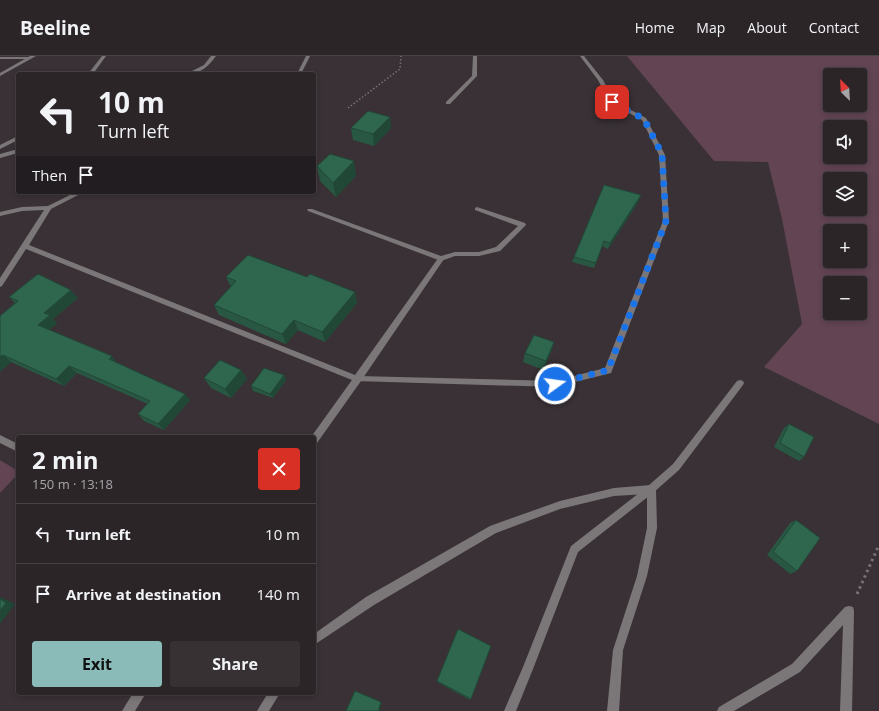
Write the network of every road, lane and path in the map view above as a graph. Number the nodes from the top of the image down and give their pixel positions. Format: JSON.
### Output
{"nodes":[{"id":1,"x":104,"y":56,"type":"edge"},
{"id":2,"x":214,"y":56,"type":"edge"},
{"id":3,"x":308,"y":56,"type":"edge"},
{"id":4,"x":401,"y":56,"type":"edge"},
{"id":5,"x":475,"y":56,"type":"edge"},
{"id":6,"x":582,"y":56,"type":"edge"},
{"id":7,"x":32,"y":57,"type":"edge"},
{"id":8,"x":0,"y":58,"type":"edge"},
{"id":9,"x":92,"y":72,"type":"edge"},
{"id":10,"x":192,"y":72,"type":"edge"},
{"id":11,"x":300,"y":72,"type":"edge"},
{"id":12,"x":0,"y":74,"type":"edge"},
{"id":13,"x":448,"y":103,"type":"dead end"},
{"id":14,"x":348,"y":108,"type":"dead end"},
{"id":15,"x":16,"y":139,"type":"edge"},
{"id":16,"x":0,"y":148,"type":"edge"},
{"id":17,"x":16,"y":152,"type":"edge"},
{"id":18,"x":0,"y":156,"type":"edge"},
{"id":19,"x":77,"y":194,"type":"edge"},
{"id":20,"x":49,"y":208,"type":"junction"},
{"id":21,"x":477,"y":209,"type":"dead end"},
{"id":22,"x":310,"y":210,"type":"dead end"},
{"id":23,"x":0,"y":214,"type":"edge"},
{"id":24,"x":25,"y":246,"type":"junction"},
{"id":25,"x":441,"y":259,"type":"junction"},
{"id":26,"x":0,"y":284,"type":"edge"},
{"id":27,"x":358,"y":379,"type":"junction"},
{"id":28,"x":740,"y":383,"type":"dead end"},
{"id":29,"x":316,"y":437,"type":"edge"},
{"id":30,"x":0,"y":439,"type":"edge"},
{"id":31,"x":16,"y":447,"type":"edge"},
{"id":32,"x":651,"y":489,"type":"junction"},
{"id":33,"x":879,"y":545,"type":"edge"},
{"id":34,"x":849,"y":611,"type":"junction"},
{"id":35,"x":316,"y":639,"type":"edge"},
{"id":36,"x":139,"y":695,"type":"edge"},
{"id":37,"x":273,"y":695,"type":"edge"},
{"id":38,"x":128,"y":711,"type":"edge"},
{"id":39,"x":263,"y":711,"type":"edge"},
{"id":40,"x":510,"y":711,"type":"edge"},
{"id":41,"x":613,"y":711,"type":"edge"},
{"id":42,"x":723,"y":711,"type":"edge"},
{"id":43,"x":846,"y":711,"type":"edge"}],
"edges":[{"from":1,"to":9,"type":"street"},
{"from":2,"to":10,"type":"street"},
{"from":3,"to":11,"type":"street"},
{"from":4,"to":14,"type":"path"},
{"from":5,"to":13,"type":"street"},
{"from":6,"to":27,"type":"street"},
{"from":7,"to":8,"type":"street"},
{"from":7,"to":12,"type":"street"},
{"from":15,"to":16,"type":"street"},
{"from":17,"to":18,"type":"street"},
{"from":19,"to":20,"type":"street"},
{"from":20,"to":23,"type":"street"},
{"from":20,"to":24,"type":"street"},
{"from":21,"to":25,"type":"street"},
{"from":22,"to":25,"type":"street"},
{"from":24,"to":26,"type":"street"},
{"from":24,"to":27,"type":"street"},
{"from":25,"to":27,"type":"street"},
{"from":27,"to":29,"type":"street"},
{"from":28,"to":32,"type":"street"},
{"from":30,"to":31,"type":"street"},
{"from":32,"to":35,"type":"street"},
{"from":32,"to":40,"type":"street"},
{"from":32,"to":41,"type":"street"},
{"from":33,"to":34,"type":"path"},
{"from":34,"to":42,"type":"street"},
{"from":34,"to":43,"type":"street"},
{"from":36,"to":38,"type":"street"},
{"from":37,"to":39,"type":"street"}]}
